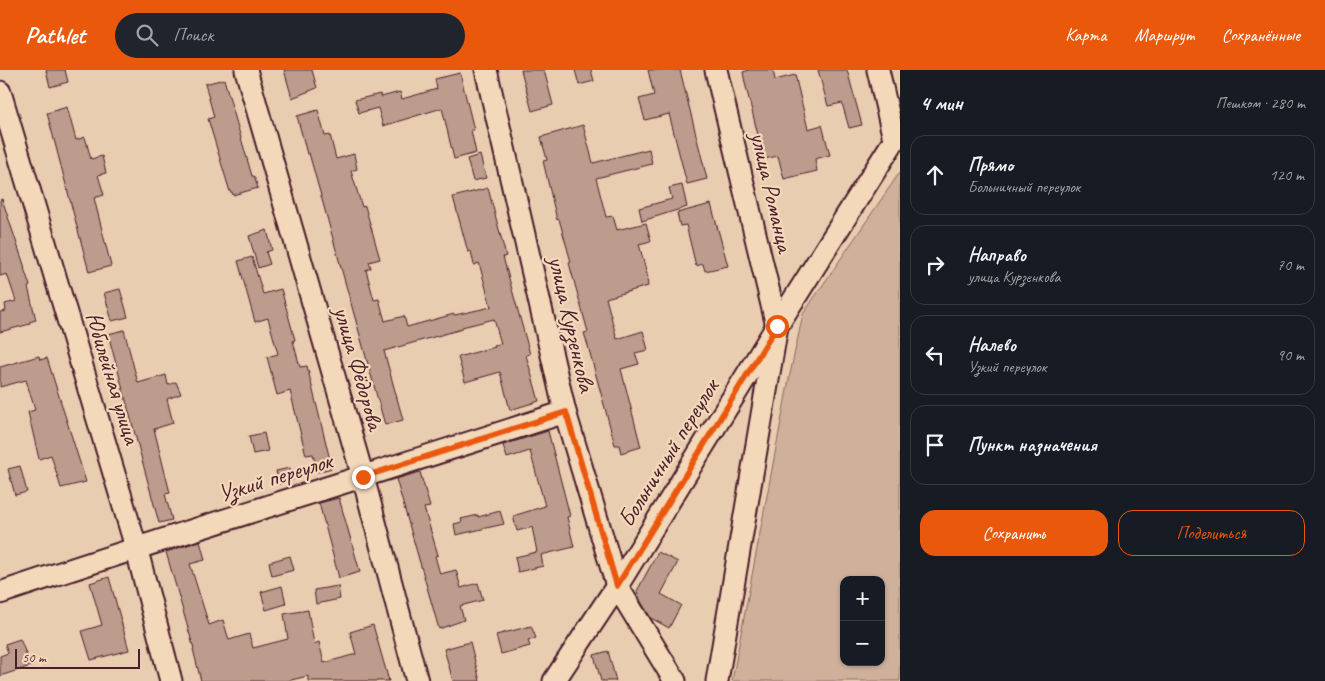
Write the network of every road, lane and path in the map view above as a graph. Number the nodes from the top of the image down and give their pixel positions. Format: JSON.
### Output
{"nodes":[{"id":1,"x":246,"y":70,"type":"edge"},
{"id":2,"x":486,"y":70,"type":"edge"},
{"id":3,"x":716,"y":70,"type":"edge"},
{"id":4,"x":878,"y":70,"type":"edge"},
{"id":5,"x":0,"y":92,"type":"edge"},
{"id":6,"x":897,"y":135,"type":"edge"},
{"id":7,"x":777,"y":326,"type":"junction"},
{"id":8,"x":566,"y":412,"type":"junction"},
{"id":9,"x":363,"y":477,"type":"junction"},
{"id":10,"x":136,"y":547,"type":"junction"},
{"id":11,"x":617,"y":586,"type":"junction"},
{"id":12,"x":0,"y":593,"type":"edge"},
{"id":13,"x":171,"y":681,"type":"edge"},
{"id":14,"x":417,"y":681,"type":"edge"},
{"id":15,"x":554,"y":681,"type":"edge"},
{"id":16,"x":675,"y":681,"type":"edge"},
{"id":17,"x":717,"y":681,"type":"edge"}],
"edges":[{"from":1,"to":9,"type":"street","name":"улица Фёдорова"},
{"from":2,"to":8,"type":"street","name":"улица Курзенкова"},
{"from":3,"to":7,"type":"street","name":"улица Романца"},
{"from":4,"to":6,"type":"street"},
{"from":5,"to":10,"type":"street","name":"Юбилейная улица"},
{"from":6,"to":7,"type":"street","name":"Больничный переулок"},
{"from":7,"to":11,"type":"street","name":"Больничный переулок"},
{"from":7,"to":17,"type":"street"},
{"from":8,"to":9,"type":"street","name":"Узкий переулок"},
{"from":8,"to":11,"type":"street","name":"улица Курзенкова"},
{"from":9,"to":10,"type":"street","name":"Узкий переулок"},
{"from":9,"to":14,"type":"street","name":"улица Фёдорова"},
{"from":10,"to":12,"type":"street","name":"Узкий переулок"},
{"from":10,"to":13,"type":"street","name":"Юбилейная улица"},
{"from":11,"to":15,"type":"street","name":"Больничный переулок"},
{"from":11,"to":16,"type":"street","name":"улица Курзенкова"}]}
